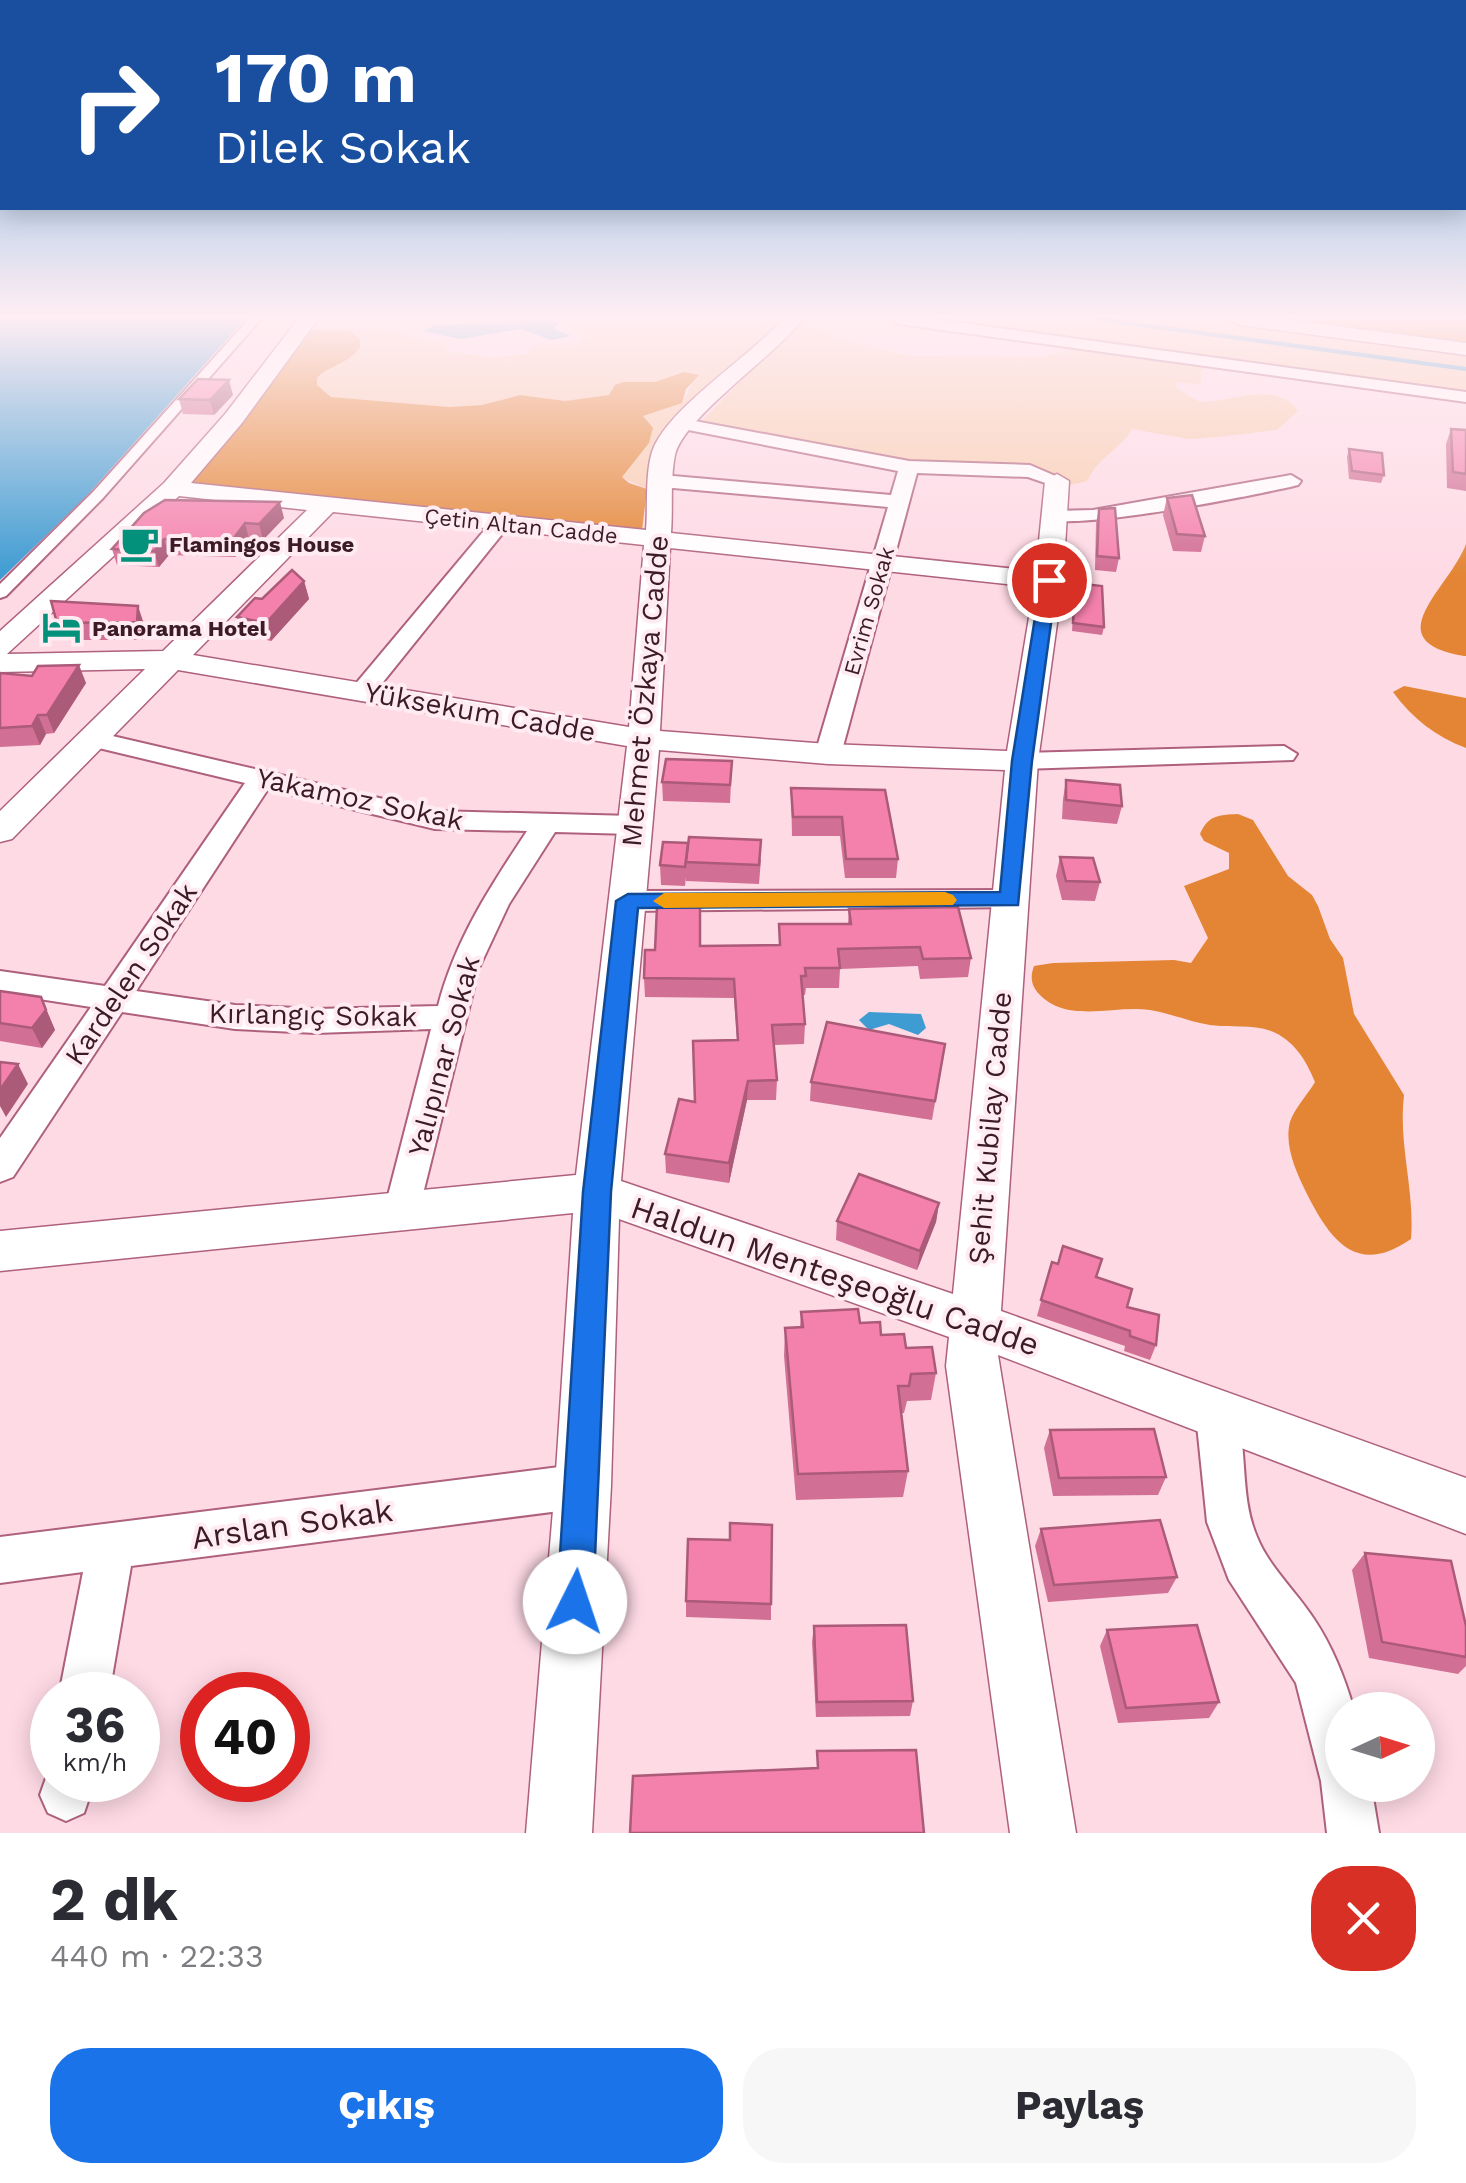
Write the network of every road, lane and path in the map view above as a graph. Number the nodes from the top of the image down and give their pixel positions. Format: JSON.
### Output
{"nodes":[{"id":1,"x":179,"y":405,"type":"edge"},
{"id":2,"x":244,"y":405,"type":"edge"},
{"id":3,"x":705,"y":405,"type":"edge"},
{"id":4,"x":684,"y":424,"type":"junction"},
{"id":5,"x":908,"y":467,"type":"junction"},
{"id":6,"x":662,"y":481,"type":"junction"},
{"id":7,"x":1290,"y":481,"type":"dead end"},
{"id":8,"x":173,"y":488,"type":"junction"},
{"id":9,"x":1056,"y":499,"type":"junction"},
{"id":10,"x":900,"y":502,"type":"junction"},
{"id":11,"x":325,"y":506,"type":"junction"},
{"id":12,"x":500,"y":524,"type":"junction"},
{"id":13,"x":658,"y":541,"type":"junction"},
{"id":14,"x":884,"y":564,"type":"junction"},
{"id":15,"x":1049,"y":580,"type":"junction"},
{"id":16,"x":0,"y":593,"type":"edge"},
{"id":17,"x":0,"y":647,"type":"edge"},
{"id":18,"x":169,"y":660,"type":"junction"},
{"id":19,"x":0,"y":663,"type":"edge"},
{"id":20,"x":362,"y":692,"type":"junction"},
{"id":21,"x":90,"y":738,"type":"junction"},
{"id":22,"x":644,"y":739,"type":"junction"},
{"id":23,"x":828,"y":754,"type":"junction"},
{"id":24,"x":1284,"y":754,"type":"dead end"},
{"id":25,"x":1022,"y":761,"type":"junction"},
{"id":26,"x":261,"y":780,"type":"junction"},
{"id":27,"x":545,"y":825,"type":"junction"},
{"id":28,"x":633,"y":825,"type":"junction"},
{"id":29,"x":0,"y":830,"type":"edge"},
{"id":30,"x":1010,"y":900,"type":"junction"},
{"id":31,"x":628,"y":901,"type":"junction"},
{"id":32,"x":0,"y":982,"type":"edge"},
{"id":33,"x":113,"y":1001,"type":"junction"},
{"id":34,"x":448,"y":1017,"type":"junction"},
{"id":35,"x":0,"y":1167,"type":"edge"},
{"id":36,"x":597,"y":1192,"type":"junction"},
{"id":37,"x":403,"y":1211,"type":"junction"},
{"id":38,"x":0,"y":1251,"type":"edge"},
{"id":39,"x":973,"y":1323,"type":"junction"},
{"id":40,"x":1217,"y":1415,"type":"junction"},
{"id":41,"x":583,"y":1486,"type":"junction"},
{"id":42,"x":1466,"y":1506,"type":"edge"},
{"id":43,"x":111,"y":1548,"type":"junction"},
{"id":44,"x":0,"y":1560,"type":"edge"},
{"id":45,"x":88,"y":1672,"type":"edge"},
{"id":46,"x":1325,"y":1702,"type":"edge"},
{"id":47,"x":1348,"y":1802,"type":"edge"},
{"id":48,"x":559,"y":1833,"type":"edge"},
{"id":49,"x":1043,"y":1833,"type":"edge"},
{"id":50,"x":1353,"y":1833,"type":"edge"}],
"edges":[{"from":1,"to":16,"type":"street"},
{"from":2,"to":8,"type":"street"},
{"from":3,"to":4,"type":"street","name":"Mehmet Özkaya Cadde"},
{"from":4,"to":5,"type":"street"},
{"from":4,"to":6,"type":"street","name":"Mehmet Özkaya Cadde"},
{"from":5,"to":9,"type":"street"},
{"from":5,"to":10,"type":"street","name":"Evrim Sokak"},
{"from":6,"to":10,"type":"street"},
{"from":6,"to":13,"type":"street","name":"Mehmet Özkaya Cadde"},
{"from":7,"to":9,"type":"street"},
{"from":8,"to":11,"type":"street","name":"Çetin Altan Cadde"},
{"from":8,"to":17,"type":"street"},
{"from":9,"to":15,"type":"street","name":"Şehit Kubilay Cadde"},
{"from":10,"to":14,"type":"street","name":"Evrim Sokak"},
{"from":11,"to":12,"type":"street","name":"Çetin Altan Cadde"},
{"from":11,"to":18,"type":"street"},
{"from":12,"to":13,"type":"street","name":"Çetin Altan Cadde"},
{"from":12,"to":20,"type":"street"},
{"from":13,"to":14,"type":"street","name":"Çetin Altan Cadde"},
{"from":13,"to":22,"type":"street","name":"Mehmet Özkaya Cadde"},
{"from":14,"to":15,"type":"street","name":"Çetin Altan Cadde"},
{"from":14,"to":23,"type":"street","name":"Evrim Sokak"},
{"from":15,"to":25,"type":"street","name":"Şehit Kubilay Cadde"},
{"from":18,"to":19,"type":"street","name":"Yüksekum Cadde"},
{"from":18,"to":20,"type":"street","name":"Yüksekum Cadde"},
{"from":18,"to":21,"type":"street"},
{"from":20,"to":22,"type":"street","name":"Yüksekum Cadde"},
{"from":21,"to":26,"type":"street","name":"Yakamoz Sokak"},
{"from":21,"to":29,"type":"street"},
{"from":22,"to":23,"type":"street","name":"Yüksekum Cadde"},
{"from":22,"to":28,"type":"street","name":"Mehmet Özkaya Cadde"},
{"from":23,"to":25,"type":"street","name":"Yüksekum Cadde"},
{"from":24,"to":25,"type":"street"},
{"from":25,"to":30,"type":"street","name":"Şehit Kubilay Cadde"},
{"from":26,"to":27,"type":"street","name":"Yakamoz Sokak"},
{"from":26,"to":33,"type":"street","name":"Kardelen Sokak"},
{"from":27,"to":28,"type":"street","name":"Yakamoz Sokak"},
{"from":27,"to":34,"type":"street","name":"Yalıpınar Sokak"},
{"from":28,"to":31,"type":"street","name":"Mehmet Özkaya Cadde"},
{"from":30,"to":31,"type":"street"},
{"from":30,"to":39,"type":"street","name":"Şehit Kubilay Cadde"},
{"from":31,"to":36,"type":"street","name":"Mehmet Özkaya Cadde"},
{"from":32,"to":33,"type":"street","name":"Kırlangıç Sokak"},
{"from":33,"to":34,"type":"street","name":"Kırlangıç Sokak"},
{"from":33,"to":35,"type":"street","name":"Kardelen Sokak"},
{"from":34,"to":37,"type":"street","name":"Yalıpınar Sokak"},
{"from":36,"to":37,"type":"street","name":"Haldun Menteşeoğlu Cadde"},
{"from":36,"to":39,"type":"street","name":"Haldun Menteşeoğlu Cadde"},
{"from":36,"to":41,"type":"street","name":"Mehmet Özkaya Cadde"},
{"from":37,"to":38,"type":"street","name":"Haldun Menteşeoğlu Cadde"},
{"from":39,"to":40,"type":"street","name":"Haldun Menteşeoğlu Cadde"},
{"from":39,"to":49,"type":"street","name":"Şehit Kubilay Cadde"},
{"from":40,"to":42,"type":"street","name":"Haldun Menteşeoğlu Cadde"},
{"from":40,"to":46,"type":"street"},
{"from":41,"to":43,"type":"street","name":"Arslan Sokak"},
{"from":41,"to":48,"type":"street","name":"Mehmet Özkaya Cadde"},
{"from":43,"to":44,"type":"street","name":"Arslan Sokak"},
{"from":43,"to":45,"type":"street"},
{"from":47,"to":50,"type":"street"}]}
